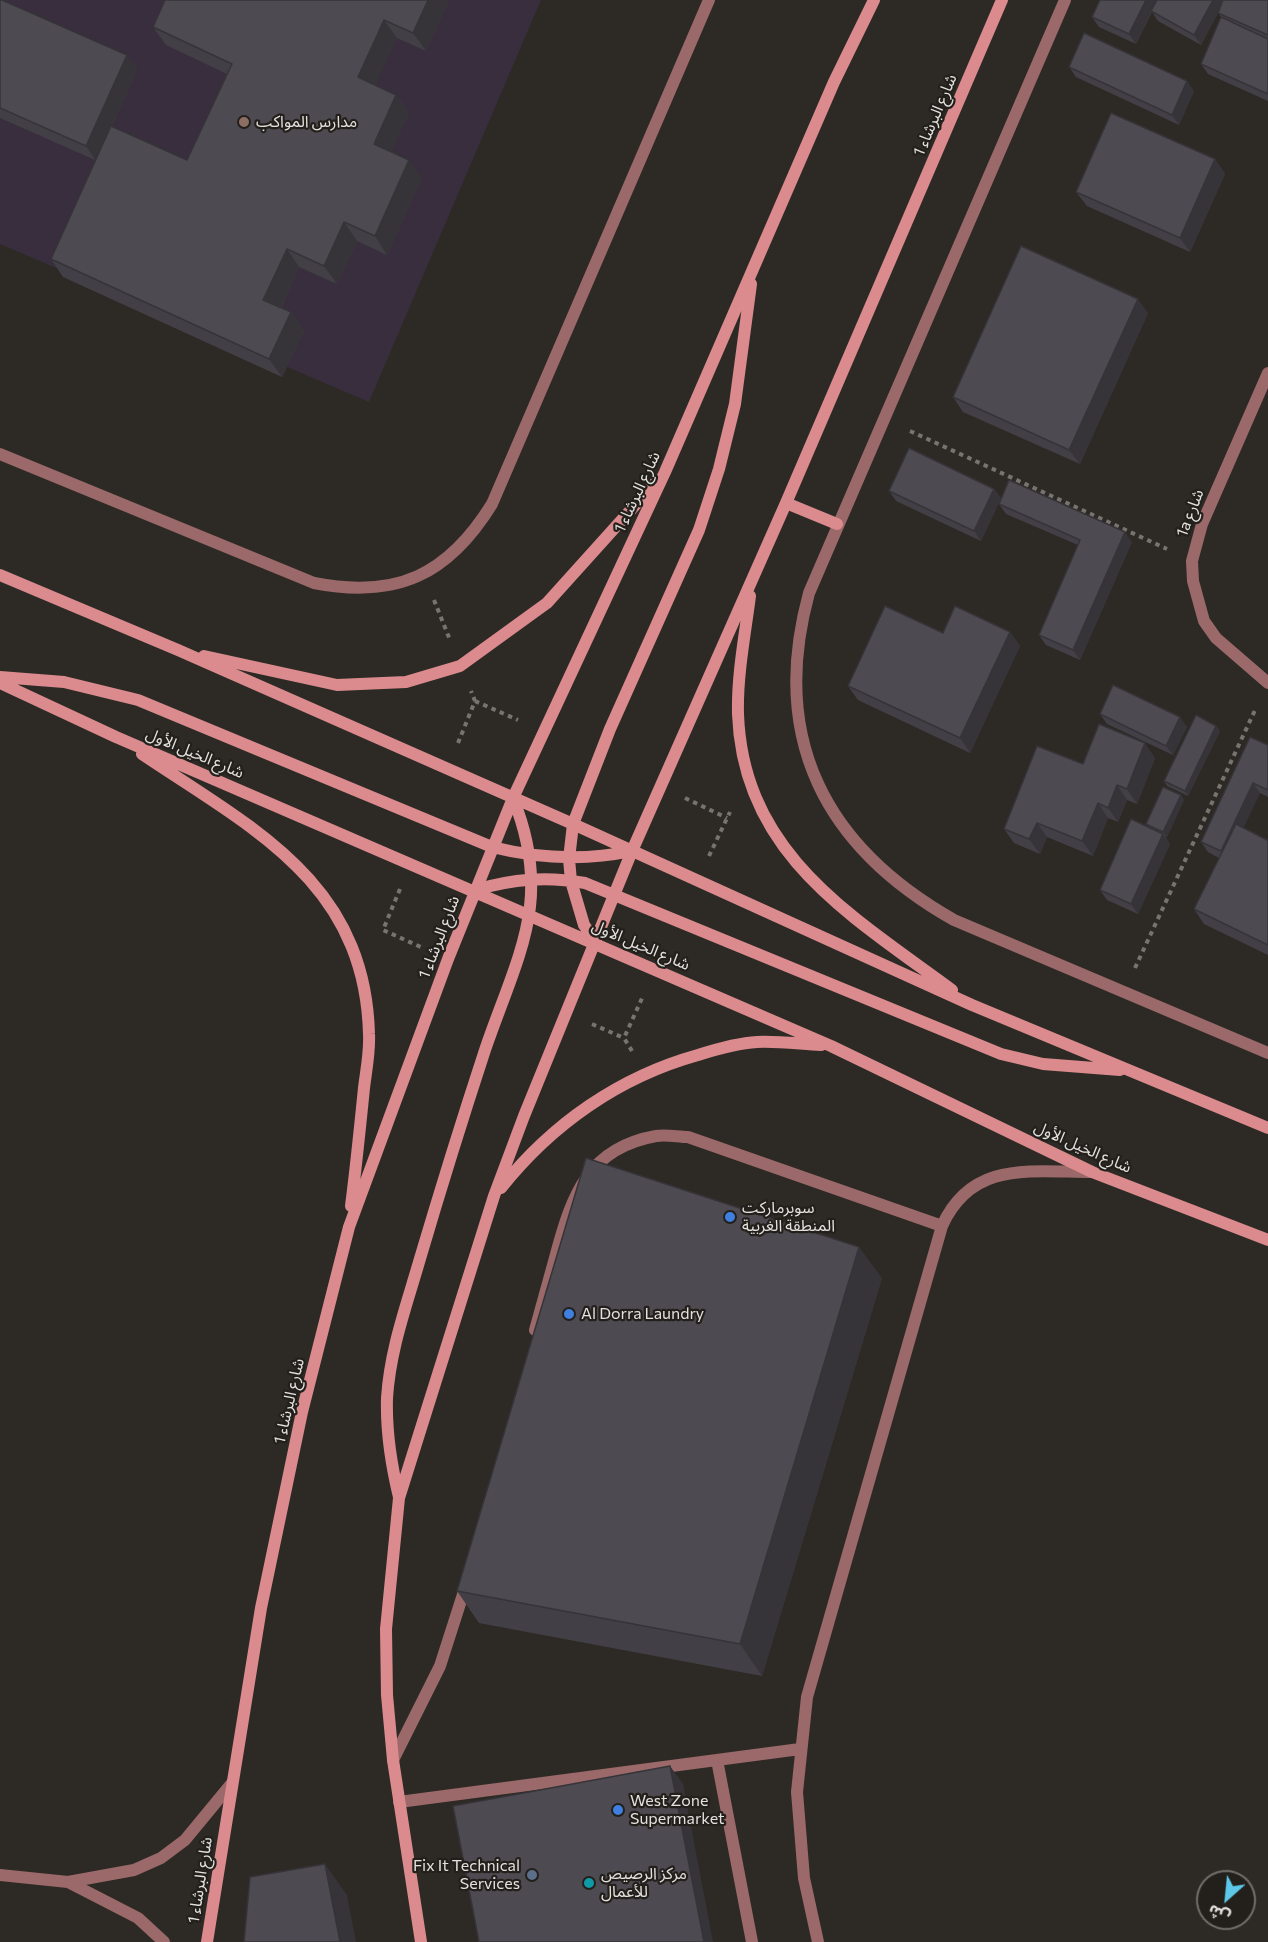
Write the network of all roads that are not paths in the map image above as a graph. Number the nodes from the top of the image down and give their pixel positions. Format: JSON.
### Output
{"nodes":[{"id":1,"x":709,"y":0,"type":"edge"},
{"id":2,"x":874,"y":0,"type":"edge"},
{"id":3,"x":1002,"y":0,"type":"edge"},
{"id":4,"x":1065,"y":0,"type":"edge"},
{"id":5,"x":752,"y":272,"type":"junction"},
{"id":6,"x":1268,"y":373,"type":"edge"},
{"id":7,"x":0,"y":454,"type":"edge"},
{"id":8,"x":665,"y":472,"type":"junction"},
{"id":9,"x":786,"y":503,"type":"junction"},
{"id":10,"x":837,"y":524,"type":"junction"},
{"id":11,"x":0,"y":575,"type":"edge"},
{"id":12,"x":752,"y":580,"type":"junction"},
{"id":13,"x":178,"y":650,"type":"junction"},
{"id":14,"x":0,"y":677,"type":"edge"},
{"id":15,"x":0,"y":683,"type":"edge"},
{"id":16,"x":1268,"y":683,"type":"edge"},
{"id":17,"x":116,"y":737,"type":"junction"},
{"id":18,"x":513,"y":798,"type":"junction"},
{"id":19,"x":573,"y":824,"type":"junction"},
{"id":20,"x":492,"y":847,"type":"junction"},
{"id":21,"x":632,"y":851,"type":"junction"},
{"id":22,"x":531,"y":856,"type":"junction"},
{"id":23,"x":569,"y":859,"type":"junction"},
{"id":24,"x":533,"y":878,"type":"junction"},
{"id":25,"x":571,"y":880,"type":"junction"},
{"id":26,"x":475,"y":890,"type":"junction"},
{"id":27,"x":615,"y":894,"type":"junction"},
{"id":28,"x":531,"y":915,"type":"junction"},
{"id":29,"x":597,"y":944,"type":"junction"},
{"id":30,"x":972,"y":1005,"type":"junction"},
{"id":31,"x":831,"y":1046,"type":"junction"},
{"id":32,"x":1268,"y":1053,"type":"edge"},
{"id":33,"x":1128,"y":1071,"type":"junction"},
{"id":34,"x":1268,"y":1128,"type":"edge"},
{"id":35,"x":1092,"y":1172,"type":"junction"},
{"id":36,"x":494,"y":1196,"type":"junction"},
{"id":37,"x":942,"y":1226,"type":"junction"},
{"id":38,"x":349,"y":1227,"type":"junction"},
{"id":39,"x":1268,"y":1240,"type":"edge"},
{"id":40,"x":531,"y":1347,"type":"edge"},
{"id":41,"x":399,"y":1498,"type":"junction"},
{"id":42,"x":471,"y":1567,"type":"edge"},
{"id":43,"x":800,"y":1749,"type":"junction"},
{"id":44,"x":393,"y":1760,"type":"junction"},
{"id":45,"x":717,"y":1760,"type":"junction"},
{"id":46,"x":232,"y":1784,"type":"junction"},
{"id":47,"x":399,"y":1802,"type":"junction"},
{"id":48,"x":0,"y":1875,"type":"edge"},
{"id":49,"x":68,"y":1882,"type":"junction"},
{"id":50,"x":164,"y":1942,"type":"edge"},
{"id":51,"x":207,"y":1942,"type":"edge"},
{"id":52,"x":421,"y":1942,"type":"edge"},
{"id":53,"x":752,"y":1942,"type":"edge"},
{"id":54,"x":818,"y":1942,"type":"edge"}],
"edges":[{"from":1,"to":7,"type":"street"},
{"from":2,"to":5,"type":"main road","name":"شارع البرشاء 1"},
{"from":3,"to":9,"type":"main road","name":"شارع البرشاء 1"},
{"from":4,"to":10,"type":"street"},
{"from":5,"to":8,"type":"main road","name":"شارع البرشاء 1"},
{"from":5,"to":19,"type":"main road"},
{"from":6,"to":16,"type":"street","name":"1a شارع"},
{"from":8,"to":13,"type":"main road"},
{"from":8,"to":18,"type":"main road","name":"شارع البرشاء 1"},
{"from":9,"to":10,"type":"main road"},
{"from":9,"to":12,"type":"main road","name":"شارع البرشاء 1"},
{"from":10,"to":32,"type":"street"},
{"from":11,"to":13,"type":"main road"},
{"from":12,"to":21,"type":"main road","name":"شارع البرشاء 1"},
{"from":12,"to":30,"type":"main road"},
{"from":13,"to":18,"type":"main road"},
{"from":14,"to":20,"type":"main road"},
{"from":15,"to":17,"type":"main road","name":"شارع الخيل الأول"},
{"from":17,"to":26,"type":"main road","name":"شارع الخيل الأول"},
{"from":17,"to":38,"type":"main road"},
{"from":18,"to":19,"type":"main road"},
{"from":18,"to":20,"type":"main road","name":"شارع البرشاء 1"},
{"from":18,"to":22,"type":"main road"},
{"from":19,"to":21,"type":"main road"},
{"from":19,"to":23,"type":"main road"},
{"from":20,"to":22,"type":"main road"},
{"from":20,"to":26,"type":"main road","name":"شارع البرشاء 1"},
{"from":21,"to":23,"type":"main road"},
{"from":21,"to":27,"type":"main road","name":"شارع البرشاء 1"},
{"from":21,"to":30,"type":"main road"},
{"from":22,"to":23,"type":"main road"},
{"from":22,"to":24,"type":"main road"},
{"from":23,"to":25,"type":"main road"},
{"from":24,"to":25,"type":"main road"},
{"from":24,"to":26,"type":"main road"},
{"from":24,"to":28,"type":"main road"},
{"from":25,"to":27,"type":"main road"},
{"from":25,"to":29,"type":"main road"},
{"from":26,"to":28,"type":"main road","name":"شارع الخيل الأول"},
{"from":26,"to":38,"type":"main road","name":"شارع البرشاء 1"},
{"from":27,"to":29,"type":"main road","name":"شارع البرشاء 1"},
{"from":27,"to":33,"type":"main road"},
{"from":28,"to":29,"type":"main road","name":"شارع الخيل الأول"},
{"from":28,"to":41,"type":"main road"},
{"from":29,"to":31,"type":"main road","name":"شارع الخيل الأول"},
{"from":29,"to":36,"type":"main road","name":"شارع البرشاء 1"},
{"from":30,"to":33,"type":"main road"},
{"from":31,"to":35,"type":"main road","name":"شارع الخيل الأول"},
{"from":31,"to":36,"type":"main road"},
{"from":33,"to":34,"type":"main road"},
{"from":35,"to":37,"type":"street"},
{"from":35,"to":39,"type":"main road","name":"شارع الخيل الأول"},
{"from":36,"to":41,"type":"main road","name":"شارع البرشاء 1"},
{"from":37,"to":40,"type":"street"},
{"from":37,"to":43,"type":"street"},
{"from":38,"to":46,"type":"main road","name":"شارع البرشاء 1"},
{"from":41,"to":44,"type":"main road","name":"شارع البرشاء 1"},
{"from":42,"to":44,"type":"street"},
{"from":43,"to":45,"type":"street"},
{"from":43,"to":54,"type":"street"},
{"from":44,"to":47,"type":"main road","name":"شارع البرشاء 1"},
{"from":45,"to":47,"type":"street"},
{"from":45,"to":53,"type":"street"},
{"from":46,"to":49,"type":"street"},
{"from":46,"to":51,"type":"main road","name":"شارع البرشاء 1"},
{"from":47,"to":52,"type":"main road","name":"شارع البرشاء 1"},
{"from":48,"to":49,"type":"street"},
{"from":49,"to":50,"type":"street"}]}
